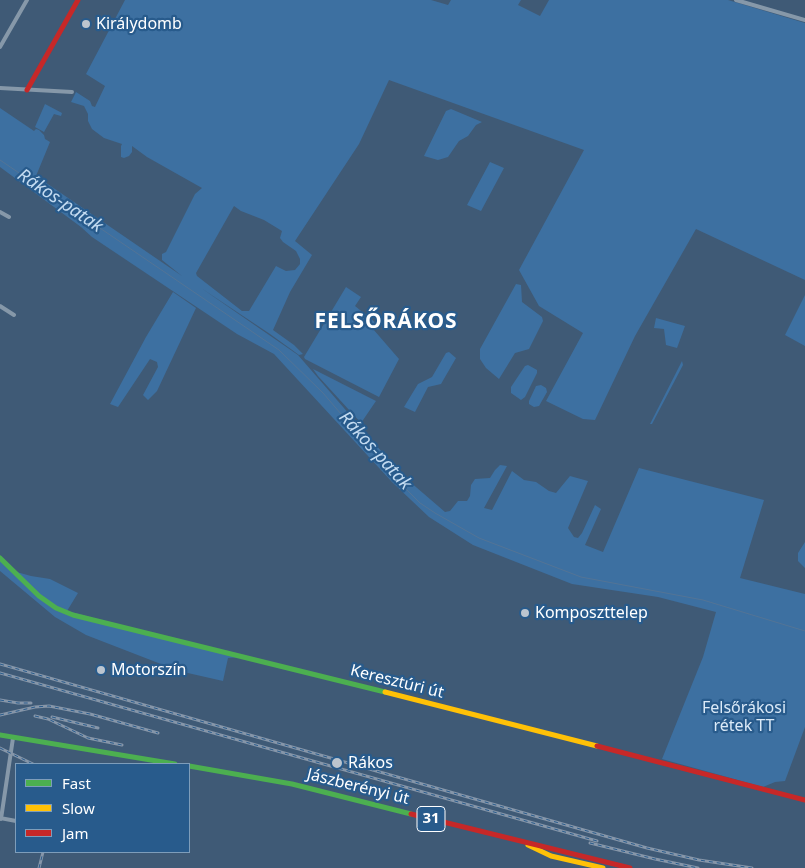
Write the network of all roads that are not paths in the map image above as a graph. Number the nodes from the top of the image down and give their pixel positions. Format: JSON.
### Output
{"nodes":[{"id":1,"x":26,"y":0,"type":"edge"},
{"id":2,"x":78,"y":0,"type":"edge"},
{"id":3,"x":736,"y":0,"type":"edge"},
{"id":4,"x":748,"y":2,"type":"edge"},
{"id":5,"x":805,"y":19,"type":"edge"},
{"id":6,"x":0,"y":47,"type":"edge"},
{"id":7,"x":0,"y":88,"type":"edge"},
{"id":8,"x":27,"y":90,"type":"junction"},
{"id":9,"x":72,"y":92,"type":"dead end"},
{"id":10,"x":0,"y":212,"type":"edge"},
{"id":11,"x":9,"y":217,"type":"dead end"},
{"id":12,"x":0,"y":306,"type":"edge"},
{"id":13,"x":14,"y":315,"type":"dead end"},
{"id":14,"x":0,"y":558,"type":"edge"},
{"id":15,"x":0,"y":736,"type":"edge"},
{"id":16,"x":13,"y":738,"type":"junction"},
{"id":17,"x":169,"y":763,"type":"edge"},
{"id":18,"x":190,"y":766,"type":"edge"},
{"id":19,"x":805,"y":800,"type":"edge"},
{"id":20,"x":1,"y":818,"type":"edge"},
{"id":21,"x":15,"y":821,"type":"edge"},
{"id":22,"x":520,"y":841,"type":"junction"},
{"id":23,"x":609,"y":866,"type":"edge"},
{"id":24,"x":603,"y":868,"type":"edge"},
{"id":25,"x":630,"y":868,"type":"edge"}],
"edges":[{"from":1,"to":6,"type":"street"},
{"from":2,"to":8,"type":"main road"},
{"from":3,"to":4,"type":"street"},
{"from":4,"to":5,"type":"street"},
{"from":7,"to":8,"type":"street"},
{"from":8,"to":9,"type":"street"},
{"from":10,"to":11,"type":"street"},
{"from":12,"to":13,"type":"street"},
{"from":14,"to":19,"type":"main road","name":"Keresztúri út"},
{"from":15,"to":16,"type":"main road"},
{"from":16,"to":17,"type":"main road"},
{"from":16,"to":20,"type":"street"},
{"from":18,"to":22,"type":"main road","name":"Jászberényi út","number":"31"},
{"from":20,"to":21,"type":"street"},
{"from":22,"to":23,"type":"main road","name":"Jászberényi út","number":"31"},
{"from":22,"to":24,"type":"main road","name":"Jászberényi út","number":"31"},
{"from":23,"to":25,"type":"main road","name":"Jászberényi út","number":"31"}]}
